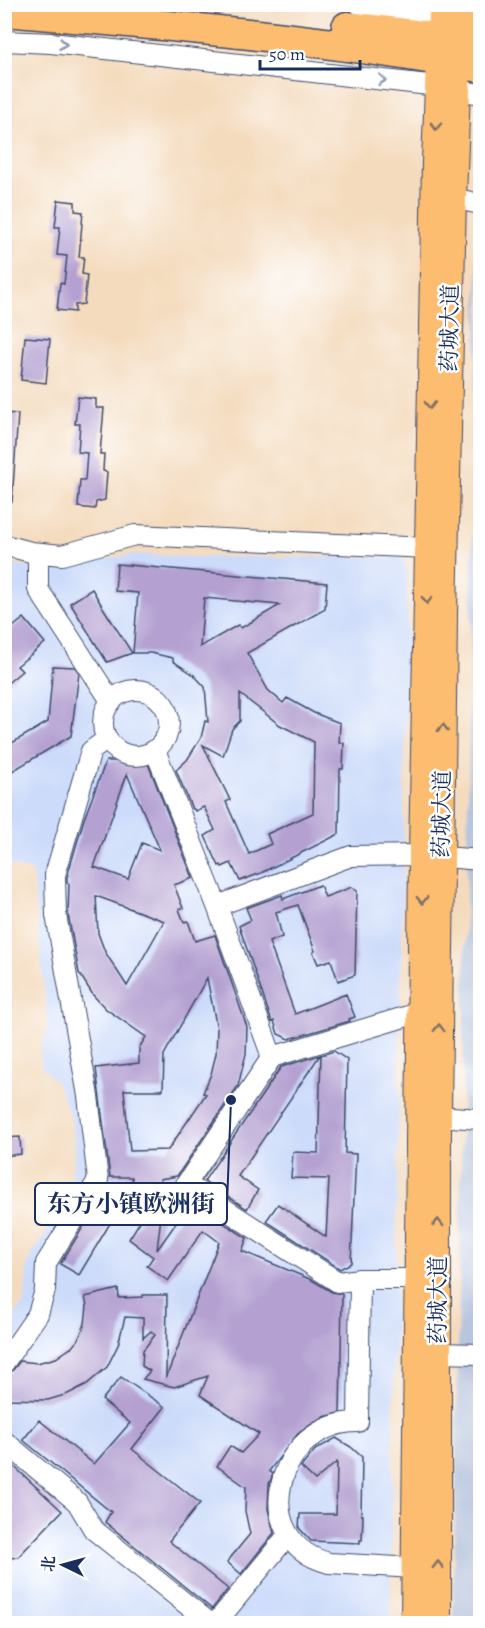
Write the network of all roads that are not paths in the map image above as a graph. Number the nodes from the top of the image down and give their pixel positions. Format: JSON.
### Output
{"nodes":[{"id":1,"x":141,"y":4,"type":"edge"},
{"id":2,"x":359,"y":4,"type":"edge"},
{"id":3,"x":4,"y":11,"type":"edge"},
{"id":4,"x":4,"y":41,"type":"edge"},
{"id":5,"x":459,"y":46,"type":"edge"},
{"id":6,"x":444,"y":196,"type":"junction"},
{"id":7,"x":480,"y":204,"type":"edge"},
{"id":8,"x":4,"y":545,"type":"edge"},
{"id":9,"x":428,"y":548,"type":"junction"},
{"id":10,"x":38,"y":553,"type":"junction"},
{"id":11,"x":111,"y":701,"type":"junction"},
{"id":12,"x":107,"y":739,"type":"junction"},
{"id":13,"x":155,"y":750,"type":"junction"},
{"id":14,"x":432,"y":856,"type":"junction"},
{"id":15,"x":480,"y":860,"type":"edge"},
{"id":16,"x":217,"y":906,"type":"junction"},
{"id":17,"x":421,"y":1011,"type":"junction"},
{"id":18,"x":272,"y":1057,"type":"junction"},
{"id":19,"x":438,"y":1116,"type":"junction"},
{"id":20,"x":480,"y":1119,"type":"edge"},
{"id":21,"x":360,"y":1279,"type":"junction"},
{"id":22,"x":418,"y":1279,"type":"junction"},
{"id":23,"x":438,"y":1353,"type":"junction"},
{"id":24,"x":480,"y":1354,"type":"edge"},
{"id":25,"x":4,"y":1363,"type":"edge"},
{"id":26,"x":4,"y":1441,"type":"edge"},
{"id":27,"x":288,"y":1536,"type":"junction"},
{"id":28,"x":414,"y":1568,"type":"junction"},
{"id":29,"x":213,"y":1623,"type":"edge"},
{"id":30,"x":414,"y":1623,"type":"edge"},
{"id":31,"x":438,"y":1623,"type":"edge"}],
"edges":[{"from":1,"to":5,"type":"highway"},
{"from":2,"to":5,"type":"street"},
{"from":3,"to":5,"type":"highway"},
{"from":4,"to":5,"type":"street","one_way":true},
{"from":5,"to":6,"type":"main road","name":"药城大道"},
{"from":6,"to":7,"type":"street"},
{"from":6,"to":9,"type":"main road","name":"药城大道","one_way":true},
{"from":14,"to":6,"type":"main road","name":"药城大道","one_way":true},
{"from":8,"to":10,"type":"street"},
{"from":9,"to":10,"type":"street"},
{"from":9,"to":14,"type":"main road","name":"药城大道","one_way":true},
{"from":10,"to":11,"type":"street"},
{"from":11,"to":12,"type":"street"},
{"from":11,"to":13,"type":"street"},
{"from":12,"to":13,"type":"street"},
{"from":12,"to":25,"type":"street"},
{"from":13,"to":16,"type":"street"},
{"from":14,"to":15,"type":"street"},
{"from":14,"to":16,"type":"street"},
{"from":14,"to":17,"type":"main road","name":"药城大道","one_way":true},
{"from":19,"to":14,"type":"main road","name":"药城大道","one_way":true},
{"from":16,"to":18,"type":"street"},
{"from":17,"to":18,"type":"street"},
{"from":17,"to":22,"type":"main road","name":"药城大道"},
{"from":18,"to":21,"type":"street"},
{"from":19,"to":20,"type":"street"},
{"from":23,"to":19,"type":"main road","name":"药城大道","one_way":true},
{"from":21,"to":22,"type":"street"},
{"from":21,"to":27,"type":"street"},
{"from":22,"to":28,"type":"main road","name":"药城大道"},
{"from":23,"to":24,"type":"street"},
{"from":31,"to":23,"type":"main road","name":"药城大道","one_way":true},
{"from":26,"to":29,"type":"street"},
{"from":27,"to":28,"type":"street"},
{"from":27,"to":29,"type":"street"},
{"from":28,"to":30,"type":"main road","name":"药城大道"}]}
